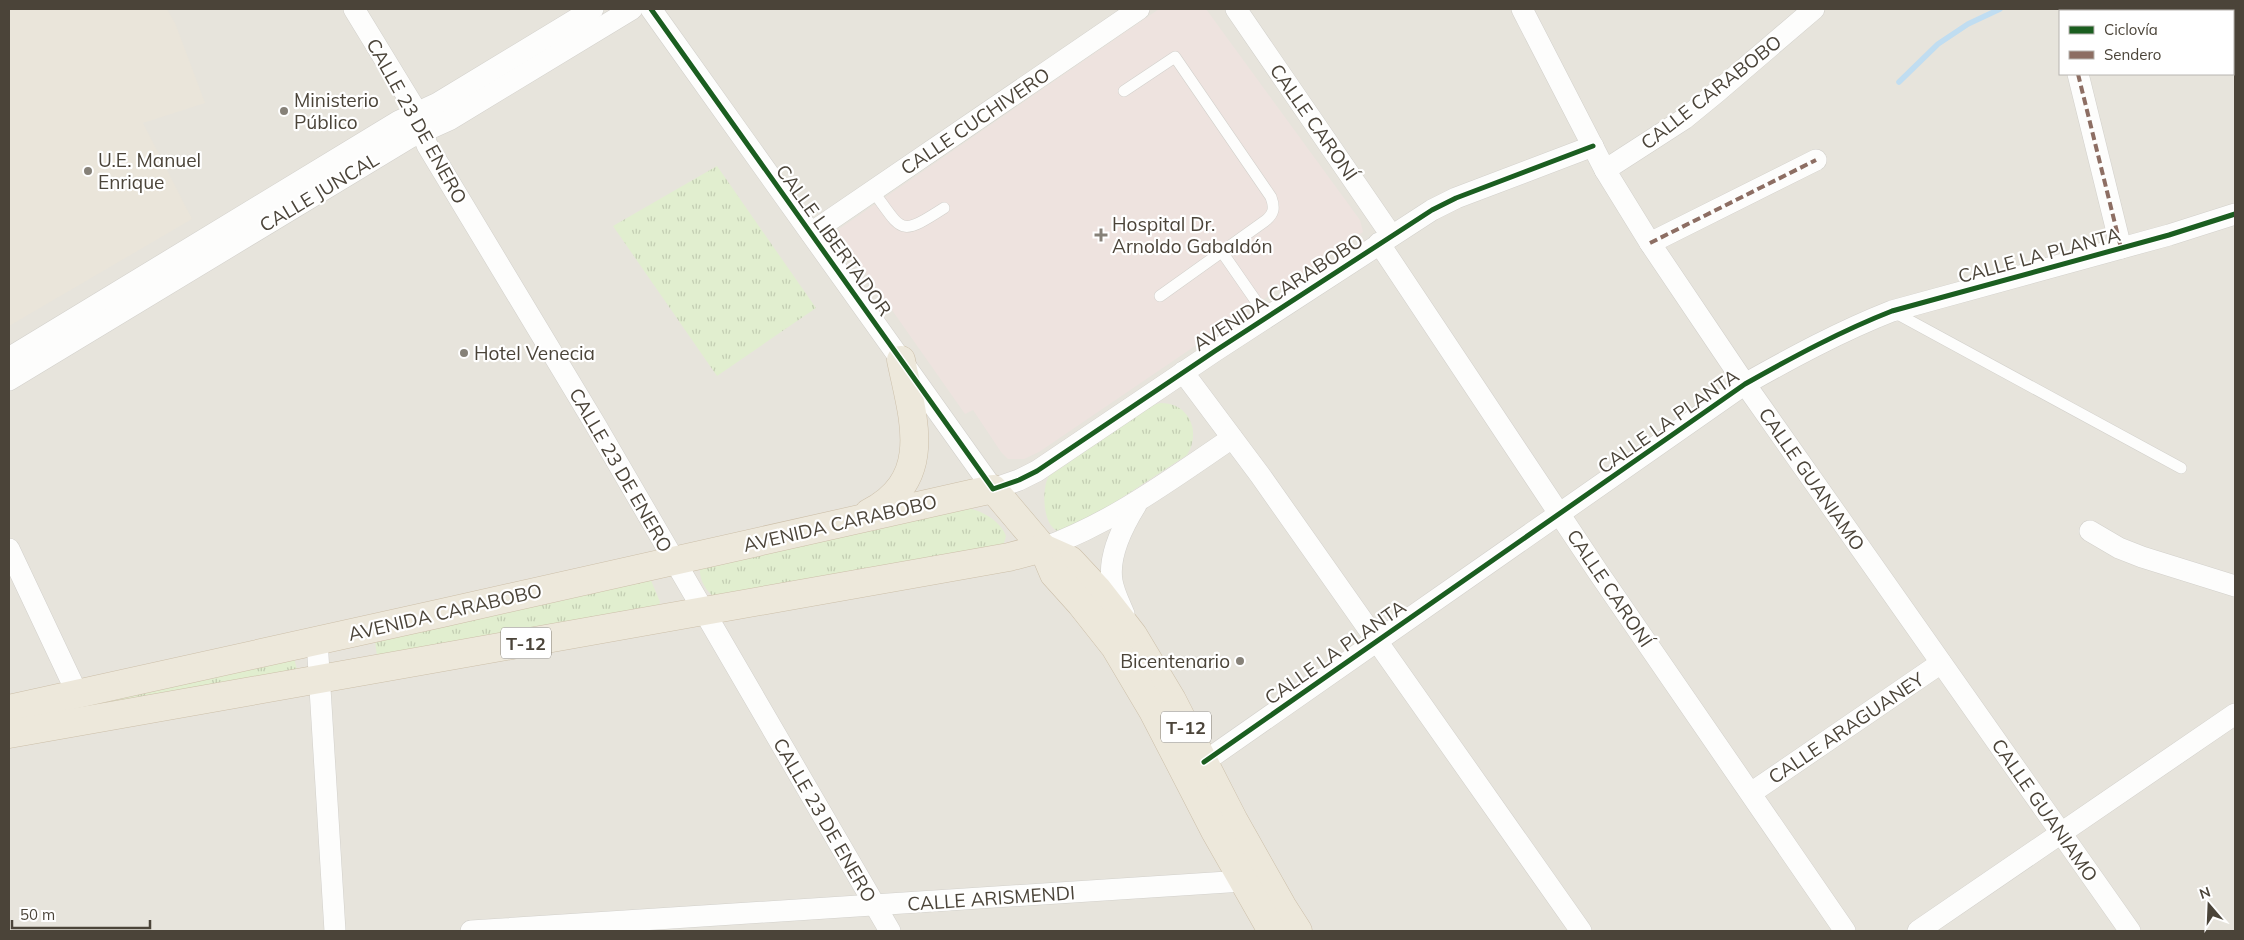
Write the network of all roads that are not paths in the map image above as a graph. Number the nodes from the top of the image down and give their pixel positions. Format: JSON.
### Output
{"nodes":[{"id":1,"x":354,"y":9,"type":"edge"},
{"id":2,"x":592,"y":9,"type":"edge"},
{"id":3,"x":632,"y":9,"type":"edge"},
{"id":4,"x":652,"y":9,"type":"edge"},
{"id":5,"x":1139,"y":9,"type":"edge"},
{"id":6,"x":1236,"y":9,"type":"edge"},
{"id":7,"x":1522,"y":9,"type":"edge"},
{"id":8,"x":1814,"y":9,"type":"edge"},
{"id":9,"x":1112,"y":16,"type":"edge"},
{"id":10,"x":2078,"y":75,"type":"edge"},
{"id":11,"x":1124,"y":90,"type":"dead end"},
{"id":12,"x":419,"y":123,"type":"junction"},
{"id":13,"x":1592,"y":146,"type":"junction"},
{"id":14,"x":1816,"y":160,"type":"dead end"},
{"id":15,"x":1605,"y":170,"type":"junction"},
{"id":16,"x":873,"y":191,"type":"junction"},
{"id":17,"x":944,"y":208,"type":"dead end"},
{"id":18,"x":2235,"y":214,"type":"edge"},
{"id":19,"x":811,"y":233,"type":"junction"},
{"id":20,"x":1385,"y":239,"type":"junction"},
{"id":21,"x":1650,"y":243,"type":"junction"},
{"id":22,"x":2121,"y":248,"type":"junction"},
{"id":23,"x":1222,"y":252,"type":"junction"},
{"id":24,"x":1160,"y":296,"type":"dead end"},
{"id":25,"x":1892,"y":311,"type":"junction"},
{"id":26,"x":1267,"y":317,"type":"junction"},
{"id":27,"x":9,"y":358,"type":"edge"},
{"id":28,"x":901,"y":360,"type":"junction"},
{"id":29,"x":1183,"y":372,"type":"junction"},
{"id":30,"x":9,"y":380,"type":"edge"},
{"id":31,"x":1745,"y":384,"type":"junction"},
{"id":32,"x":1232,"y":438,"type":"junction"},
{"id":33,"x":2181,"y":468,"type":"dead end"},
{"id":34,"x":993,"y":489,"type":"junction"},
{"id":35,"x":1139,"y":500,"type":"junction"},
{"id":36,"x":1560,"y":514,"type":"junction"},
{"id":37,"x":856,"y":520,"type":"junction"},
{"id":38,"x":2090,"y":531,"type":"dead end"},
{"id":39,"x":1043,"y":548,"type":"junction"},
{"id":40,"x":9,"y":549,"type":"edge"},
{"id":41,"x":674,"y":560,"type":"junction"},
{"id":42,"x":2235,"y":586,"type":"edge"},
{"id":43,"x":704,"y":611,"type":"junction"},
{"id":44,"x":1133,"y":635,"type":"junction"},
{"id":45,"x":317,"y":640,"type":"junction"},
{"id":46,"x":1376,"y":642,"type":"junction"},
{"id":47,"x":1941,"y":663,"type":"junction"},
{"id":48,"x":320,"y":679,"type":"junction"},
{"id":49,"x":78,"y":693,"type":"junction"},
{"id":50,"x":9,"y":709,"type":"edge"},
{"id":51,"x":2235,"y":714,"type":"edge"},
{"id":52,"x":9,"y":734,"type":"edge"},
{"id":53,"x":1204,"y":762,"type":"junction"},
{"id":54,"x":1750,"y":793,"type":"junction"},
{"id":55,"x":2061,"y":834,"type":"junction"},
{"id":56,"x":1243,"y":881,"type":"junction"},
{"id":57,"x":875,"y":905,"type":"junction"},
{"id":58,"x":609,"y":927,"type":"edge"},
{"id":59,"x":335,"y":931,"type":"edge"},
{"id":60,"x":471,"y":931,"type":"edge"},
{"id":61,"x":890,"y":931,"type":"edge"},
{"id":62,"x":1272,"y":931,"type":"edge"},
{"id":63,"x":1298,"y":931,"type":"edge"},
{"id":64,"x":1581,"y":931,"type":"edge"},
{"id":65,"x":1845,"y":931,"type":"edge"},
{"id":66,"x":1918,"y":931,"type":"edge"},
{"id":67,"x":2130,"y":931,"type":"edge"}],
"edges":[{"from":1,"to":12,"type":"street","name":"CALLE 23 DE ENERO"},
{"from":2,"to":12,"type":"street","name":"CALLE JUNCAL"},
{"from":3,"to":12,"type":"street","name":"CALLE JUNCAL"},
{"from":4,"to":19,"type":"street","name":"CALLE LIBERTADOR"},
{"from":5,"to":9,"type":"street","name":"CALLE CUCHIVERO"},
{"from":6,"to":20,"type":"street","name":"CALLE CARONÍ"},
{"from":7,"to":13,"type":"street","name":"CALLE GUANIAMO"},
{"from":8,"to":15,"type":"street","name":"CALLE CARABOBO"},
{"from":9,"to":16,"type":"street","name":"CALLE CUCHIVERO"},
{"from":10,"to":22,"type":"street"},
{"from":11,"to":23,"type":"lane"},
{"from":12,"to":27,"type":"street","name":"CALLE JUNCAL"},
{"from":12,"to":30,"type":"street","name":"CALLE JUNCAL"},
{"from":12,"to":41,"type":"street","name":"CALLE 23 DE ENERO"},
{"from":13,"to":15,"type":"street","name":"CALLE GUANIAMO"},
{"from":13,"to":20,"type":"street","name":"AVENIDA CARABOBO"},
{"from":14,"to":21,"type":"street"},
{"from":15,"to":21,"type":"street","name":"CALLE GUANIAMO"},
{"from":16,"to":17,"type":"lane"},
{"from":16,"to":19,"type":"street","name":"CALLE CUCHIVERO"},
{"from":18,"to":22,"type":"street","name":"CALLE LA PLANTA"},
{"from":19,"to":28,"type":"street","name":"CALLE LIBERTADOR"},
{"from":20,"to":26,"type":"street","name":"AVENIDA CARABOBO"},
{"from":20,"to":36,"type":"street","name":"CALLE CARONÍ"},
{"from":21,"to":31,"type":"street","name":"CALLE GUANIAMO"},
{"from":22,"to":25,"type":"street","name":"CALLE LA PLANTA"},
{"from":23,"to":24,"type":"lane"},
{"from":23,"to":26,"type":"lane"},
{"from":25,"to":31,"type":"street","name":"CALLE LA PLANTA"},
{"from":25,"to":33,"type":"lane"},
{"from":26,"to":29,"type":"street","name":"AVENIDA CARABOBO"},
{"from":28,"to":34,"type":"street","name":"CALLE LIBERTADOR"},
{"from":28,"to":37,"type":"highway"},
{"from":29,"to":32,"type":"street"},
{"from":29,"to":34,"type":"street","name":"AVENIDA CARABOBO"},
{"from":31,"to":36,"type":"street","name":"CALLE LA PLANTA"},
{"from":31,"to":47,"type":"street","name":"CALLE GUANIAMO"},
{"from":32,"to":35,"type":"street","name":"AVENIDA CARABOBO"},
{"from":32,"to":46,"type":"street"},
{"from":34,"to":37,"type":"highway","name":"AVENIDA CARABOBO","number":"T-12"},
{"from":34,"to":39,"type":"highway","number":"T-12"},
{"from":35,"to":39,"type":"street","name":"AVENIDA CARABOBO"},
{"from":35,"to":44,"type":"street"},
{"from":36,"to":46,"type":"street","name":"CALLE LA PLANTA"},
{"from":36,"to":54,"type":"street","name":"CALLE CARONÍ"},
{"from":37,"to":41,"type":"highway","name":"AVENIDA CARABOBO","number":"T-12"},
{"from":38,"to":42,"type":"street"},
{"from":39,"to":43,"type":"highway","name":"AVENIDA CARABOBO","number":"T-12"},
{"from":39,"to":44,"type":"highway","number":"T-12"},
{"from":39,"to":56,"type":"highway","number":"T-12"},
{"from":40,"to":49,"type":"street"},
{"from":41,"to":43,"type":"street","name":"CALLE 23 DE ENERO"},
{"from":41,"to":45,"type":"highway","name":"AVENIDA CARABOBO","number":"T-12"},
{"from":43,"to":48,"type":"highway","name":"AVENIDA CARABOBO","number":"T-12"},
{"from":43,"to":57,"type":"street","name":"CALLE 23 DE ENERO"},
{"from":44,"to":53,"type":"highway","number":"T-12"},
{"from":45,"to":48,"type":"street"},
{"from":45,"to":49,"type":"highway","name":"AVENIDA CARABOBO","number":"T-12"},
{"from":46,"to":53,"type":"street","name":"CALLE LA PLANTA"},
{"from":46,"to":64,"type":"street"},
{"from":47,"to":54,"type":"street","name":"CALLE ARAGUANEY"},
{"from":47,"to":55,"type":"street","name":"CALLE GUANIAMO"},
{"from":48,"to":52,"type":"highway","name":"AVENIDA CARABOBO","number":"T-12"},
{"from":48,"to":59,"type":"street"},
{"from":49,"to":50,"type":"highway","name":"AVENIDA CARABOBO","number":"T-12"},
{"from":51,"to":55,"type":"street"},
{"from":53,"to":63,"type":"highway","number":"T-12"},
{"from":54,"to":65,"type":"street","name":"CALLE CARONÍ"},
{"from":55,"to":66,"type":"street"},
{"from":55,"to":67,"type":"street","name":"CALLE GUANIAMO"},
{"from":56,"to":57,"type":"street","name":"CALLE ARISMENDI"},
{"from":56,"to":62,"type":"highway","number":"T-12"},
{"from":57,"to":58,"type":"street","name":"CALLE ARISMENDI"},
{"from":57,"to":61,"type":"street","name":"CALLE 23 DE ENERO"},
{"from":58,"to":60,"type":"street","name":"CALLE ARISMENDI"}]}
